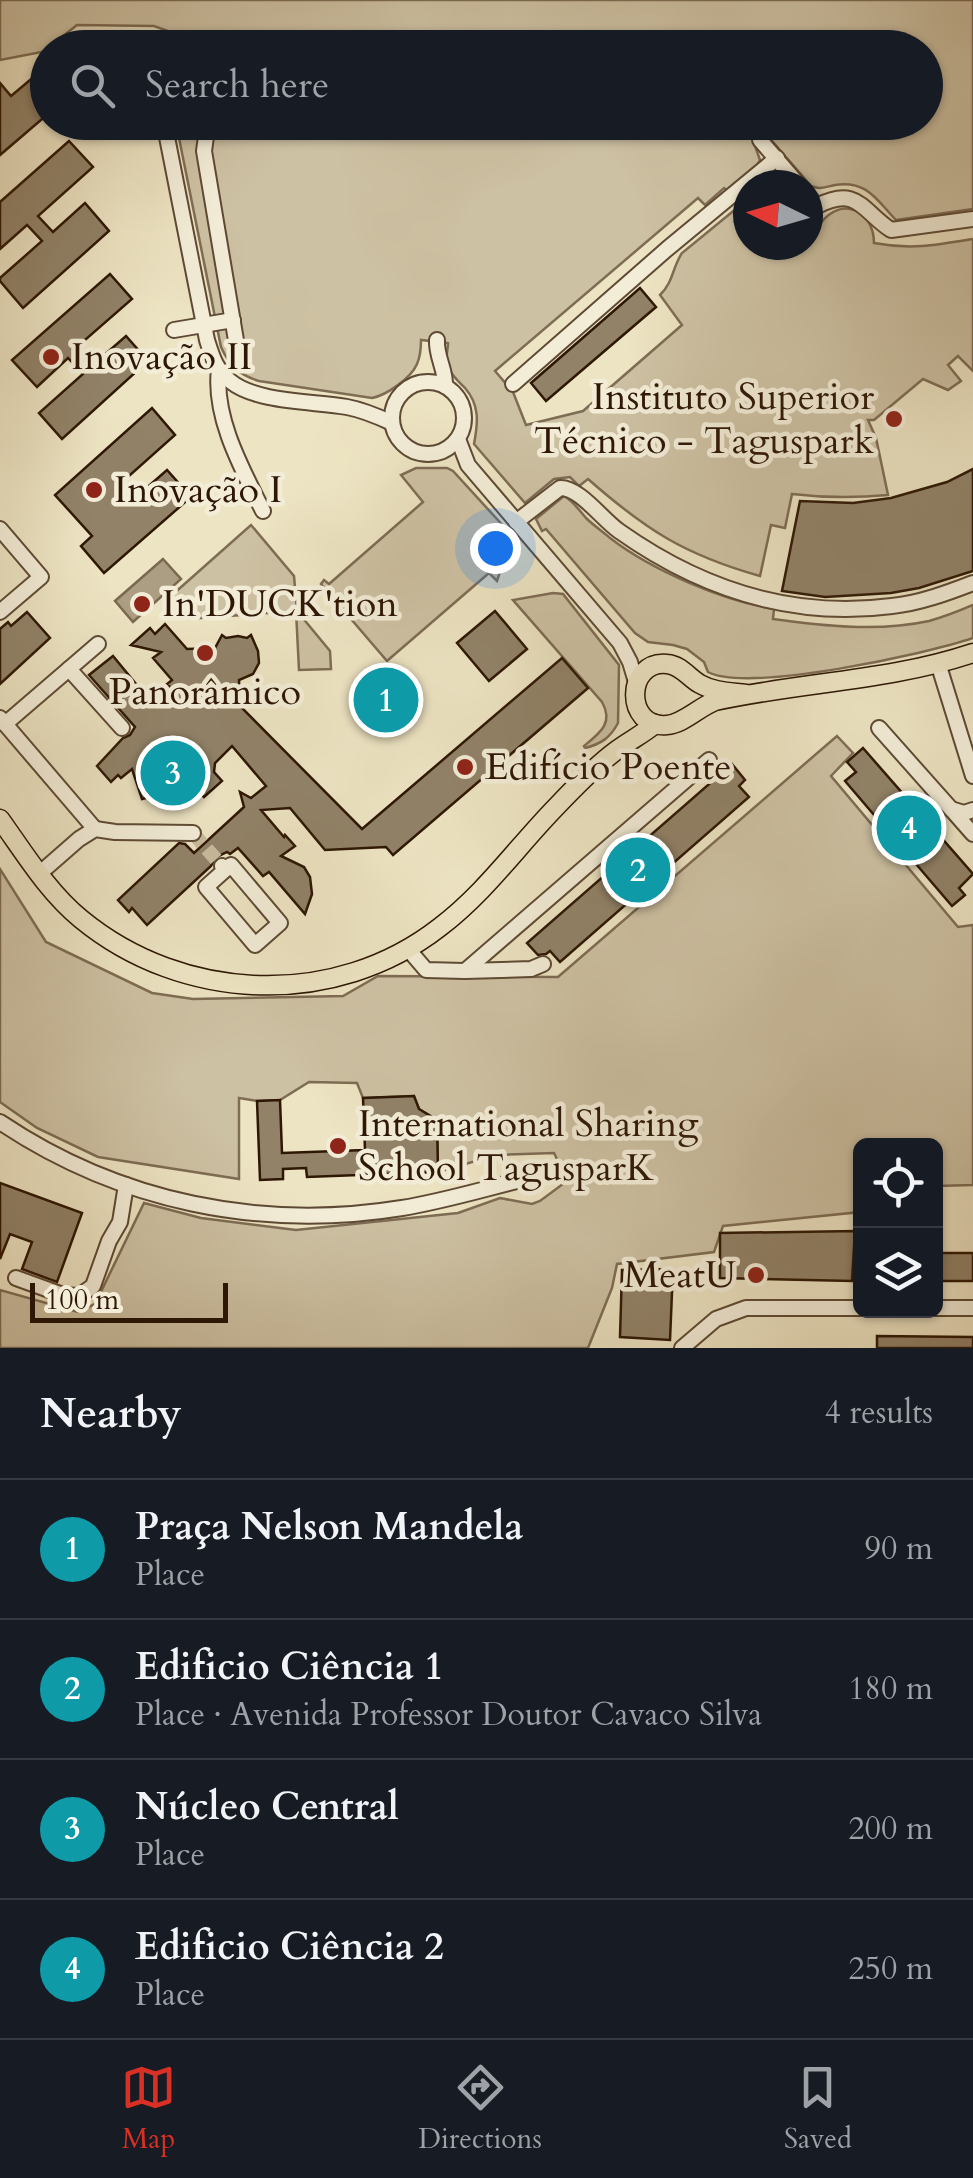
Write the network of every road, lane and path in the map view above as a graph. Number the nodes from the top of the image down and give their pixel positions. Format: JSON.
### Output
{"nodes":[{"id":1,"x":168,"y":140,"type":"edge"},
{"id":2,"x":205,"y":140,"type":"edge"},
{"id":3,"x":760,"y":140,"type":"dead end"},
{"id":4,"x":777,"y":158,"type":"junction"},
{"id":5,"x":787,"y":170,"type":"edge"},
{"id":6,"x":823,"y":203,"type":"edge"},
{"id":7,"x":973,"y":219,"type":"edge"},
{"id":8,"x":233,"y":320,"type":"junction"},
{"id":9,"x":204,"y":325,"type":"junction"},
{"id":10,"x":174,"y":330,"type":"dead end"},
{"id":11,"x":240,"y":364,"type":"dead end"},
{"id":12,"x":219,"y":369,"type":"junction"},
{"id":13,"x":418,"y":383,"type":"junction"},
{"id":14,"x":513,"y":384,"type":"dead end"},
{"id":15,"x":444,"y":386,"type":"junction"},
{"id":16,"x":396,"y":402,"type":"junction"},
{"id":17,"x":348,"y":407,"type":"junction"},
{"id":18,"x":392,"y":423,"type":"junction"},
{"id":19,"x":458,"y":439,"type":"junction"},
{"id":20,"x":441,"y":452,"type":"junction"},
{"id":21,"x":468,"y":465,"type":"junction"},
{"id":22,"x":262,"y":512,"type":"dead end"},
{"id":23,"x":516,"y":522,"type":"junction"},
{"id":24,"x":0,"y":528,"type":"edge"},
{"id":25,"x":973,"y":583,"type":"edge"},
{"id":26,"x":0,"y":612,"type":"edge"},
{"id":27,"x":620,"y":643,"type":"junction"},
{"id":28,"x":98,"y":644,"type":"dead end"},
{"id":29,"x":973,"y":652,"type":"edge"},
{"id":30,"x":938,"y":663,"type":"junction"},
{"id":31,"x":658,"y":664,"type":"junction"},
{"id":32,"x":69,"y":669,"type":"junction"},
{"id":33,"x":690,"y":678,"type":"junction"},
{"id":34,"x":636,"y":682,"type":"junction"},
{"id":35,"x":746,"y":694,"type":"junction"},
{"id":36,"x":635,"y":705,"type":"junction"},
{"id":37,"x":688,"y":714,"type":"junction"},
{"id":38,"x":2,"y":721,"type":"edge"},
{"id":39,"x":655,"y":724,"type":"junction"},
{"id":40,"x":122,"y":728,"type":"dead end"},
{"id":41,"x":880,"y":728,"type":"dead end"},
{"id":42,"x":615,"y":752,"type":"junction"},
{"id":43,"x":709,"y":760,"type":"dead end"},
{"id":44,"x":973,"y":776,"type":"edge"},
{"id":45,"x":951,"y":809,"type":"junction"},
{"id":46,"x":973,"y":810,"type":"edge"},
{"id":47,"x":0,"y":819,"type":"edge"},
{"id":48,"x":95,"y":829,"type":"junction"},
{"id":49,"x":193,"y":833,"type":"dead end"},
{"id":50,"x":973,"y":834,"type":"edge"},
{"id":51,"x":224,"y":868,"type":"joint"},
{"id":52,"x":39,"y":874,"type":"junction"},
{"id":53,"x":408,"y":949,"type":"junction"},
{"id":54,"x":542,"y":964,"type":"dead end"},
{"id":55,"x":465,"y":972,"type":"junction"},
{"id":56,"x":0,"y":1122,"type":"edge"},
{"id":57,"x":529,"y":1178,"type":"dead end"},
{"id":58,"x":126,"y":1186,"type":"junction"},
{"id":59,"x":16,"y":1278,"type":"dead end"},
{"id":60,"x":853,"y":1308,"type":"edge"},
{"id":61,"x":943,"y":1308,"type":"edge"},
{"id":62,"x":973,"y":1308,"type":"edge"},
{"id":63,"x":682,"y":1348,"type":"edge"}],
"edges":[{"from":1,"to":9,"type":"street"},
{"from":2,"to":8,"type":"street"},
{"from":3,"to":4,"type":"street"},
{"from":4,"to":5,"type":"street"},
{"from":4,"to":14,"type":"street"},
{"from":6,"to":7,"type":"street"},
{"from":8,"to":9,"type":"street"},
{"from":8,"to":11,"type":"street"},
{"from":9,"to":10,"type":"street"},
{"from":9,"to":12,"type":"street"},
{"from":12,"to":17,"type":"street"},
{"from":12,"to":22,"type":"street"},
{"from":13,"to":15,"type":"street"},
{"from":13,"to":15,"type":"street"},
{"from":13,"to":16,"type":"street"},
{"from":15,"to":19,"type":"street"},
{"from":16,"to":17,"type":"street"},
{"from":16,"to":18,"type":"street"},
{"from":17,"to":18,"type":"street"},
{"from":18,"to":20,"type":"street"},
{"from":19,"to":20,"type":"street"},
{"from":19,"to":21,"type":"street"},
{"from":20,"to":21,"type":"street"},
{"from":21,"to":23,"type":"street"},
{"from":23,"to":25,"type":"street"},
{"from":23,"to":27,"type":"street"},
{"from":24,"to":26,"type":"street"},
{"from":27,"to":31,"type":"street"},
{"from":27,"to":34,"type":"street"},
{"from":28,"to":32,"type":"street"},
{"from":29,"to":30,"type":"main road"},
{"from":30,"to":35,"type":"main road"},
{"from":30,"to":44,"type":"street"},
{"from":31,"to":33,"type":"main road"},
{"from":31,"to":34,"type":"main road"},
{"from":32,"to":38,"type":"street"},
{"from":32,"to":40,"type":"street"},
{"from":33,"to":35,"type":"main road"},
{"from":33,"to":37,"type":"main road"},
{"from":34,"to":36,"type":"main road"},
{"from":35,"to":37,"type":"main road"},
{"from":36,"to":39,"type":"main road"},
{"from":36,"to":42,"type":"main road"},
{"from":37,"to":39,"type":"main road"},
{"from":38,"to":48,"type":"street"},
{"from":39,"to":42,"type":"main road"},
{"from":41,"to":45,"type":"street"},
{"from":42,"to":53,"type":"main road"},
{"from":43,"to":55,"type":"street"},
{"from":45,"to":46,"type":"street"},
{"from":45,"to":50,"type":"street"},
{"from":47,"to":52,"type":"main road"},
{"from":48,"to":49,"type":"street"},
{"from":48,"to":52,"type":"street"},
{"from":51,"to":51,"type":"street"},
{"from":52,"to":53,"type":"main road"},
{"from":53,"to":55,"type":"street"},
{"from":54,"to":55,"type":"street"},
{"from":56,"to":58,"type":"street"},
{"from":57,"to":58,"type":"street"},
{"from":58,"to":59,"type":"street"},
{"from":60,"to":63,"type":"street"},
{"from":61,"to":62,"type":"street"}]}
